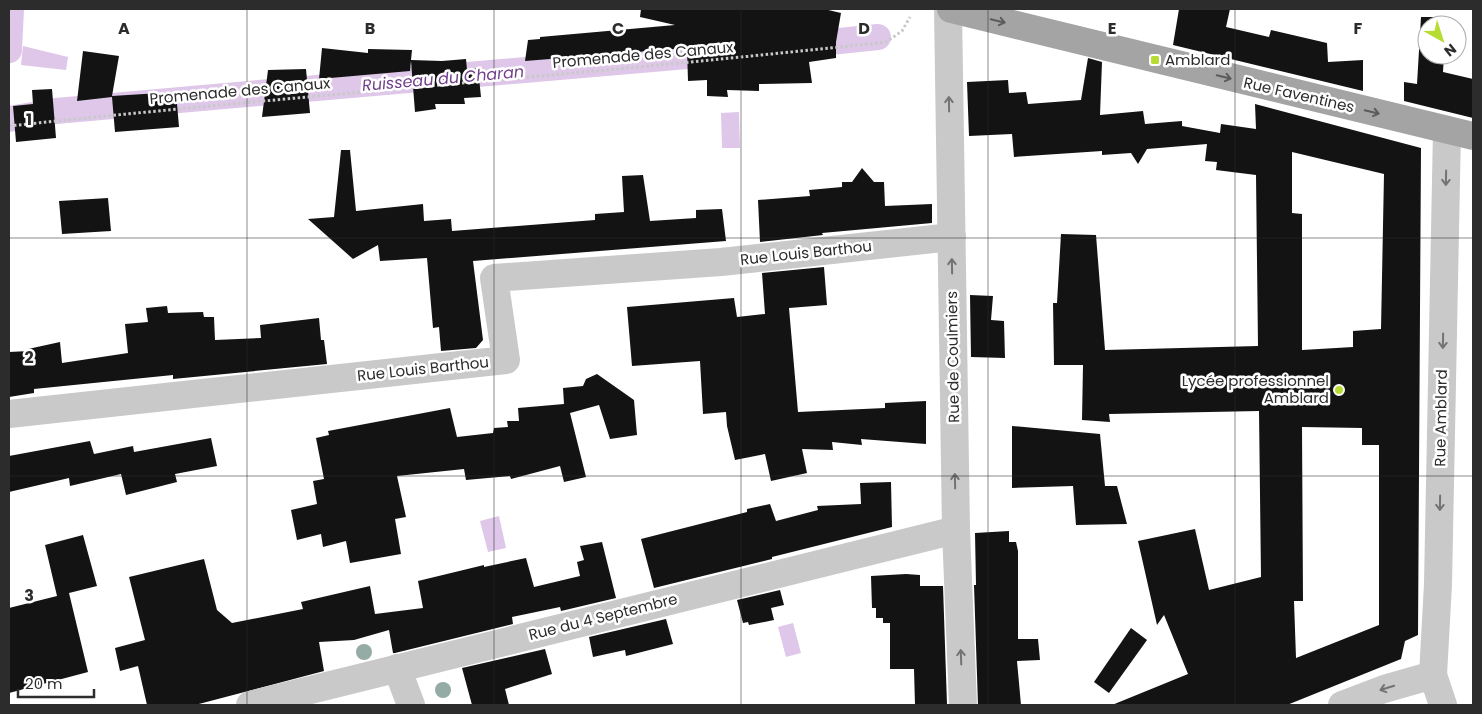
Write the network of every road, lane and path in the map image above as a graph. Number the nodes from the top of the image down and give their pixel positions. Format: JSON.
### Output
{"nodes":[{"id":1,"x":949,"y":9,"type":"edge"},
{"id":2,"x":910,"y":18,"type":"dead end"},
{"id":3,"x":9,"y":126,"type":"edge"},
{"id":4,"x":1447,"y":130,"type":"junction"},
{"id":5,"x":1473,"y":136,"type":"edge"},
{"id":6,"x":952,"y":237,"type":"junction"},
{"id":7,"x":9,"y":414,"type":"edge"},
{"id":8,"x":956,"y":530,"type":"junction"},
{"id":9,"x":397,"y":668,"type":"junction"},
{"id":10,"x":1433,"y":676,"type":"junction"},
{"id":11,"x":250,"y":705,"type":"edge"},
{"id":12,"x":412,"y":705,"type":"edge"},
{"id":13,"x":963,"y":705,"type":"edge"},
{"id":14,"x":1342,"y":705,"type":"edge"},
{"id":15,"x":1443,"y":705,"type":"edge"}],
"edges":[{"from":1,"to":4,"type":"main road","name":"Rue Faventines","one_way":true},
{"from":6,"to":1,"type":"street","name":"Rue de Coulmiers","one_way":true},
{"from":2,"to":3,"type":"path","name":"Promenade des Canaux"},
{"from":4,"to":5,"type":"main road","name":"Rue Faventines"},
{"from":4,"to":10,"type":"street","name":"Rue Amblard","one_way":true},
{"from":6,"to":7,"type":"street","name":"Rue Louis Barthou"},
{"from":8,"to":6,"type":"street","name":"Rue de Coulmiers","one_way":true},
{"from":8,"to":9,"type":"street","name":"Rue du 4 Septembre"},
{"from":13,"to":8,"type":"street","name":"Rue de Coulmiers","one_way":true},
{"from":9,"to":11,"type":"street","name":"Rue du 4 Septembre"},
{"from":9,"to":12,"type":"street"},
{"from":10,"to":14,"type":"street","one_way":true},
{"from":10,"to":15,"type":"street","name":"Rue Amblard"}]}
